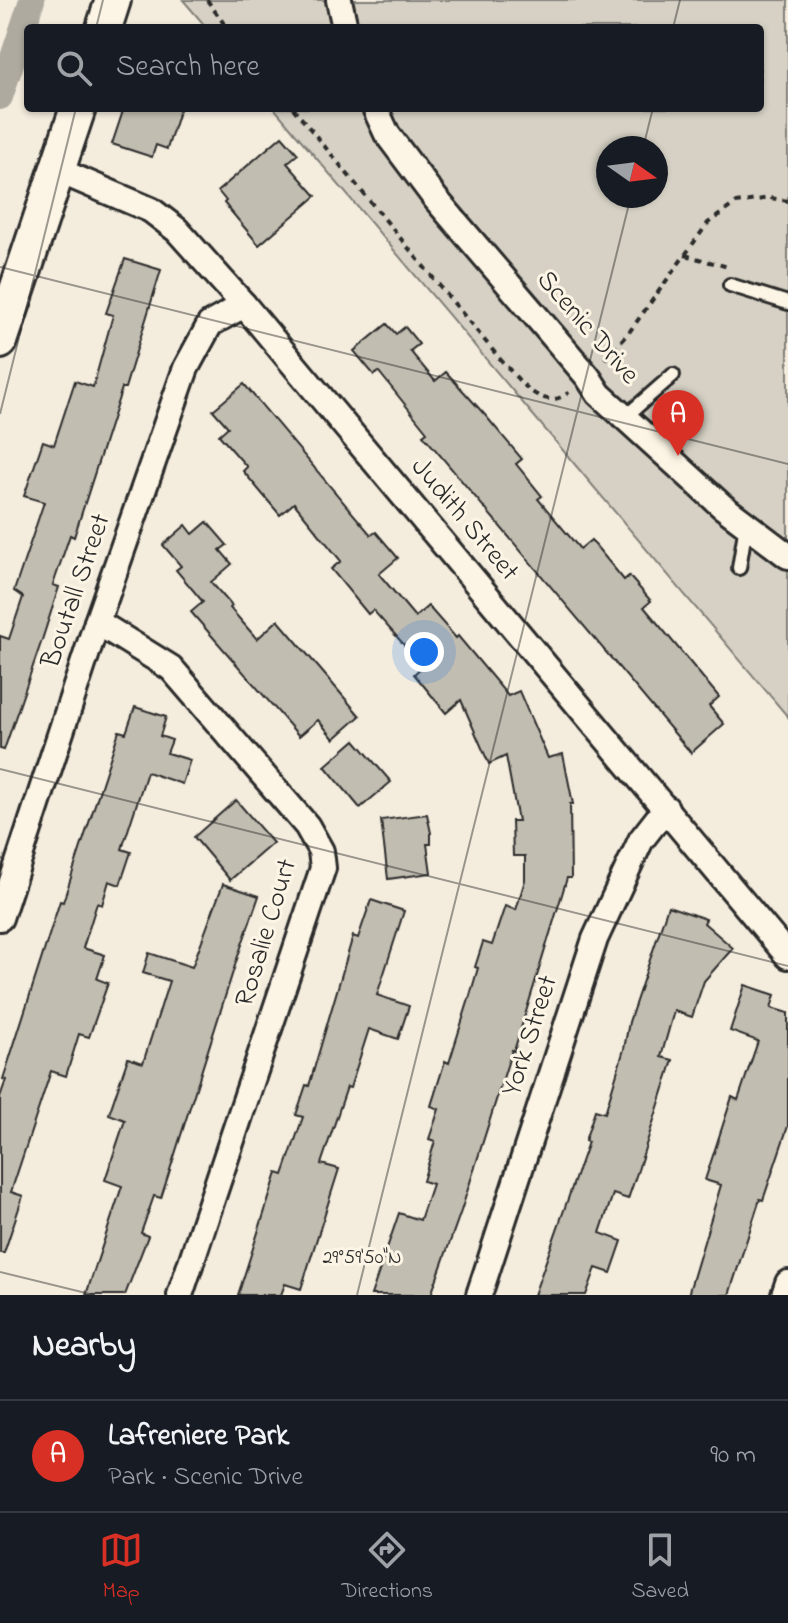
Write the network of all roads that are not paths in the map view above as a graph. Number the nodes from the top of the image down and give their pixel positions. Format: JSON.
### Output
{"nodes":[{"id":1,"x":113,"y":0,"type":"edge"},
{"id":2,"x":339,"y":0,"type":"edge"},
{"id":3,"x":105,"y":24,"type":"edge"},
{"id":4,"x":344,"y":24,"type":"edge"},
{"id":5,"x":77,"y":112,"type":"edge"},
{"id":6,"x":377,"y":112,"type":"edge"},
{"id":7,"x":57,"y":170,"type":"junction"},
{"id":8,"x":730,"y":285,"type":"dead end"},
{"id":9,"x":788,"y":303,"type":"edge"},
{"id":10,"x":244,"y":305,"type":"junction"},
{"id":11,"x":0,"y":341,"type":"edge"},
{"id":12,"x":673,"y":375,"type":"dead end"},
{"id":13,"x":625,"y":417,"type":"junction"},
{"id":14,"x":746,"y":525,"type":"junction"},
{"id":15,"x":788,"y":556,"type":"edge"},
{"id":16,"x":739,"y":568,"type":"dead end"},
{"id":17,"x":97,"y":622,"type":"junction"},
{"id":18,"x":666,"y":808,"type":"junction"},
{"id":19,"x":0,"y":918,"type":"edge"},
{"id":20,"x":788,"y":956,"type":"edge"},
{"id":21,"x":788,"y":1283,"type":"edge"},
{"id":22,"x":180,"y":1295,"type":"edge"},
{"id":23,"x":479,"y":1295,"type":"edge"},
{"id":24,"x":784,"y":1295,"type":"edge"}],
"edges":[{"from":1,"to":3,"type":"main road"},
{"from":2,"to":4,"type":"street"},
{"from":5,"to":7,"type":"main road"},
{"from":6,"to":13,"type":"street","name":"Scenic Drive"},
{"from":7,"to":10,"type":"street","name":"Judith Street"},
{"from":7,"to":11,"type":"main road"},
{"from":8,"to":9,"type":"lane"},
{"from":10,"to":17,"type":"street","name":"Boutall Street"},
{"from":10,"to":18,"type":"street","name":"Judith Street"},
{"from":12,"to":13,"type":"lane"},
{"from":13,"to":14,"type":"street","name":"Scenic Drive"},
{"from":14,"to":15,"type":"street","name":"Scenic Drive"},
{"from":14,"to":16,"type":"lane"},
{"from":17,"to":19,"type":"street","name":"Boutall Street"},
{"from":17,"to":22,"type":"street","name":"Rosalie Court"},
{"from":18,"to":20,"type":"street","name":"Judith Street"},
{"from":18,"to":23,"type":"street","name":"York Street"},
{"from":21,"to":24,"type":"street"}]}
